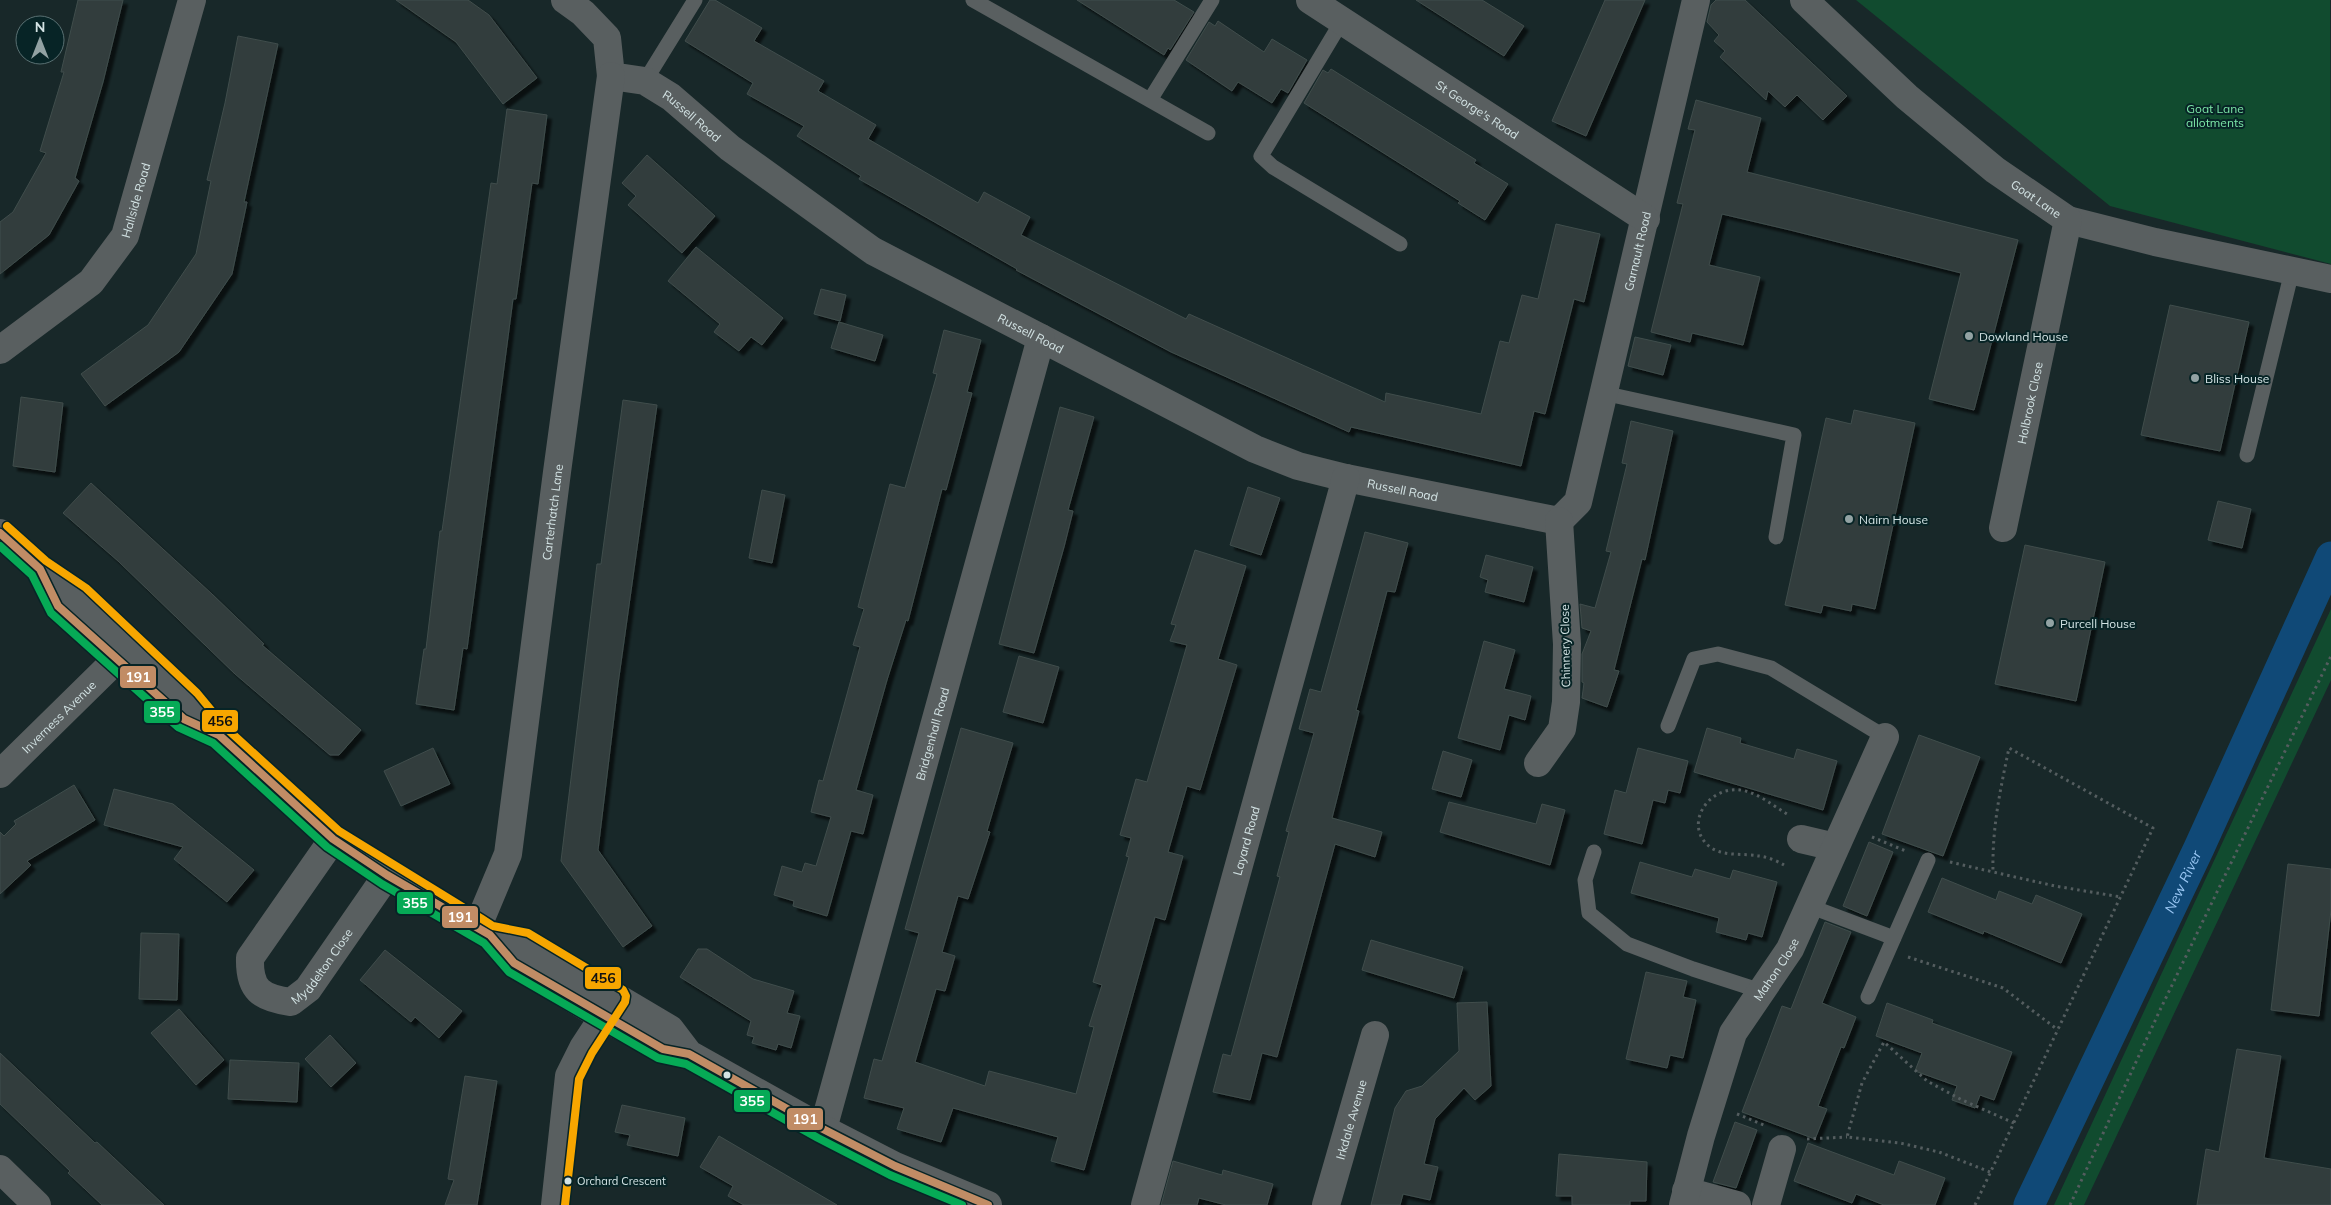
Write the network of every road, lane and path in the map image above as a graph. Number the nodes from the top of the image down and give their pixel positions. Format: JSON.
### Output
{"nodes":[{"id":1,"x":192,"y":0,"type":"edge"},
{"id":2,"x":565,"y":0,"type":"edge"},
{"id":3,"x":695,"y":0,"type":"edge"},
{"id":4,"x":973,"y":0,"type":"edge"},
{"id":5,"x":1212,"y":0,"type":"edge"},
{"id":6,"x":1310,"y":0,"type":"edge"},
{"id":7,"x":1696,"y":0,"type":"edge"},
{"id":8,"x":1804,"y":0,"type":"edge"},
{"id":9,"x":1342,"y":21,"type":"junction"},
{"id":10,"x":612,"y":76,"type":"junction"},
{"id":11,"x":645,"y":81,"type":"junction"},
{"id":12,"x":1150,"y":100,"type":"junction"},
{"id":13,"x":1208,"y":133,"type":"dead end"},
{"id":14,"x":1646,"y":219,"type":"junction"},
{"id":15,"x":2068,"y":220,"type":"junction"},
{"id":16,"x":1400,"y":244,"type":"dead end"},
{"id":17,"x":2292,"y":271,"type":"junction"},
{"id":18,"x":2331,"y":279,"type":"edge"},
{"id":19,"x":1041,"y":338,"type":"junction"},
{"id":20,"x":0,"y":350,"type":"edge"},
{"id":21,"x":1603,"y":393,"type":"junction"},
{"id":22,"x":2247,"y":455,"type":"dead end"},
{"id":23,"x":1346,"y":478,"type":"junction"},
{"id":24,"x":1559,"y":520,"type":"junction"},
{"id":25,"x":2003,"y":528,"type":"dead end"},
{"id":26,"x":0,"y":533,"type":"edge"},
{"id":27,"x":1776,"y":537,"type":"dead end"},
{"id":28,"x":40,"y":569,"type":"junction"},
{"id":29,"x":2331,"y":656,"type":"edge"},
{"id":30,"x":117,"y":659,"type":"junction"},
{"id":31,"x":1668,"y":726,"type":"dead end"},
{"id":32,"x":219,"y":734,"type":"junction"},
{"id":33,"x":1884,"y":738,"type":"joint"},
{"id":34,"x":1538,"y":763,"type":"dead end"},
{"id":35,"x":0,"y":774,"type":"edge"},
{"id":36,"x":1788,"y":815,"type":"dead end"},
{"id":37,"x":333,"y":839,"type":"junction"},
{"id":38,"x":1802,"y":839,"type":"dead end"},
{"id":39,"x":1836,"y":847,"type":"junction"},
{"id":40,"x":1594,"y":852,"type":"dead end"},
{"id":41,"x":1928,"y":860,"type":"dead end"},
{"id":42,"x":387,"y":874,"type":"junction"},
{"id":43,"x":1814,"y":894,"type":"junction"},
{"id":44,"x":2121,"y":897,"type":"junction"},
{"id":45,"x":483,"y":932,"type":"junction"},
{"id":46,"x":1892,"y":944,"type":"junction"},
{"id":47,"x":1761,"y":991,"type":"junction"},
{"id":48,"x":1868,"y":997,"type":"dead end"},
{"id":49,"x":610,"y":1007,"type":"junction"},
{"id":50,"x":2058,"y":1030,"type":"junction"},
{"id":51,"x":1375,"y":1035,"type":"dead end"},
{"id":52,"x":2014,"y":1123,"type":"junction"},
{"id":53,"x":823,"y":1129,"type":"junction"},
{"id":54,"x":1782,"y":1149,"type":"dead end"},
{"id":55,"x":0,"y":1169,"type":"edge"},
{"id":56,"x":1990,"y":1172,"type":"junction"},
{"id":57,"x":1685,"y":1198,"type":"edge"},
{"id":58,"x":37,"y":1205,"type":"edge"},
{"id":59,"x":555,"y":1205,"type":"edge"},
{"id":60,"x":988,"y":1205,"type":"edge"},
{"id":61,"x":1145,"y":1205,"type":"edge"},
{"id":62,"x":1326,"y":1205,"type":"edge"},
{"id":63,"x":1737,"y":1205,"type":"edge"},
{"id":64,"x":1766,"y":1205,"type":"edge"},
{"id":65,"x":1975,"y":1205,"type":"edge"},
{"id":66,"x":2070,"y":1205,"type":"edge"}],
"edges":[{"from":1,"to":20,"type":"street","name":"Hallside Road"},
{"from":2,"to":10,"type":"street"},
{"from":3,"to":11,"type":"lane"},
{"from":4,"to":12,"type":"lane"},
{"from":5,"to":12,"type":"lane"},
{"from":6,"to":9,"type":"street","name":"St George's Road"},
{"from":7,"to":14,"type":"street","name":"Garnault Road"},
{"from":8,"to":15,"type":"street","name":"Goat Lane"},
{"from":9,"to":14,"type":"street","name":"St George's Road"},
{"from":9,"to":16,"type":"lane"},
{"from":10,"to":11,"type":"street","name":"Russell Road"},
{"from":10,"to":45,"type":"street","name":"Carterhatch Lane"},
{"from":11,"to":19,"type":"street","name":"Russell Road"},
{"from":12,"to":13,"type":"lane"},
{"from":14,"to":21,"type":"street","name":"Garnault Road"},
{"from":15,"to":17,"type":"street","name":"Goat Lane"},
{"from":15,"to":25,"type":"street","name":"Holbrook Close"},
{"from":17,"to":18,"type":"street","name":"Goat Lane"},
{"from":17,"to":22,"type":"lane"},
{"from":19,"to":23,"type":"street","name":"Russell Road"},
{"from":19,"to":53,"type":"street","name":"Bridgenhall Road"},
{"from":21,"to":24,"type":"street","name":"Garnault Road"},
{"from":21,"to":27,"type":"lane"},
{"from":23,"to":24,"type":"street","name":"Russell Road"},
{"from":23,"to":61,"type":"street","name":"Layard Road"},
{"from":24,"to":34,"type":"street","name":"Chinnery Close"},
{"from":26,"to":28,"type":"street"},
{"from":28,"to":30,"type":"street"},
{"from":28,"to":32,"type":"street"},
{"from":29,"to":66,"type":"path"},
{"from":30,"to":32,"type":"street"},
{"from":30,"to":35,"type":"street","name":"Inverness Avenue"},
{"from":31,"to":33,"type":"lane"},
{"from":32,"to":37,"type":"street"},
{"from":33,"to":39,"type":"street","name":"Mahon Close"},
{"from":36,"to":43,"type":"path"},
{"from":37,"to":42,"type":"street"},
{"from":37,"to":42,"type":"street","name":"Myddelton Close"},
{"from":38,"to":39,"type":"street"},
{"from":39,"to":43,"type":"street","name":"Mahon Close"},
{"from":40,"to":47,"type":"lane"},
{"from":41,"to":46,"type":"lane"},
{"from":42,"to":45,"type":"street"},
{"from":43,"to":46,"type":"lane"},
{"from":43,"to":47,"type":"street","name":"Mahon Close"},
{"from":44,"to":44,"type":"path"},
{"from":44,"to":50,"type":"path"},
{"from":45,"to":49,"type":"street"},
{"from":46,"to":48,"type":"lane"},
{"from":46,"to":50,"type":"path"},
{"from":47,"to":57,"type":"street","name":"Mahon Close"},
{"from":49,"to":53,"type":"street"},
{"from":49,"to":59,"type":"street"},
{"from":50,"to":52,"type":"path"},
{"from":51,"to":62,"type":"street","name":"Irkdale Avenue"},
{"from":52,"to":56,"type":"path"},
{"from":52,"to":56,"type":"path"},
{"from":53,"to":60,"type":"street"},
{"from":54,"to":64,"type":"street"},
{"from":55,"to":58,"type":"street"},
{"from":56,"to":65,"type":"path"},
{"from":57,"to":63,"type":"street"}]}
